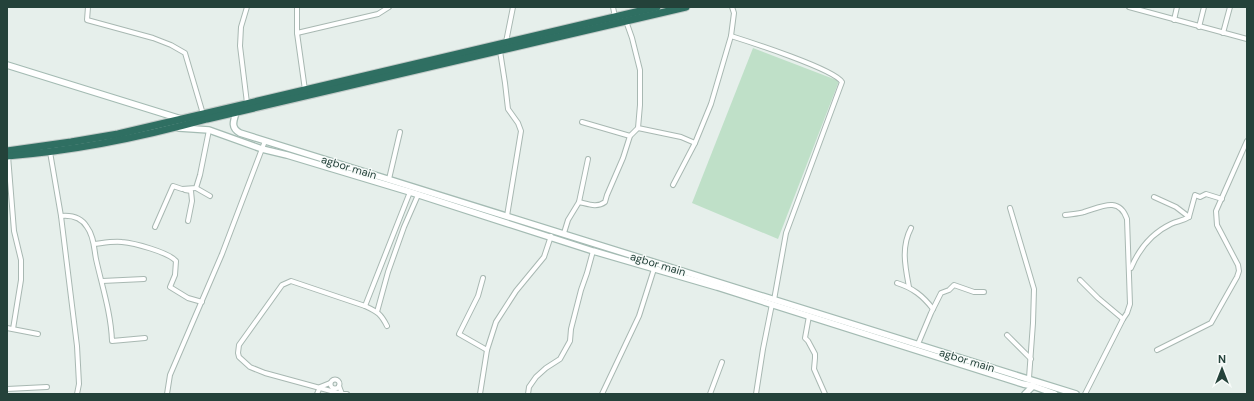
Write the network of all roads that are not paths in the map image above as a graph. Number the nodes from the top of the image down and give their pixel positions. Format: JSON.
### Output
{"nodes":[{"id":1,"x":88,"y":7,"type":"edge"},
{"id":2,"x":247,"y":7,"type":"edge"},
{"id":3,"x":297,"y":7,"type":"edge"},
{"id":4,"x":389,"y":7,"type":"edge"},
{"id":5,"x":512,"y":7,"type":"edge"},
{"id":6,"x":613,"y":7,"type":"edge"},
{"id":7,"x":657,"y":7,"type":"edge"},
{"id":8,"x":686,"y":7,"type":"edge"},
{"id":9,"x":732,"y":7,"type":"edge"},
{"id":10,"x":1129,"y":7,"type":"edge"},
{"id":11,"x":1177,"y":7,"type":"edge"},
{"id":12,"x":1204,"y":7,"type":"edge"},
{"id":13,"x":1230,"y":7,"type":"edge"},
{"id":14,"x":615,"y":17,"type":"junction"},
{"id":15,"x":625,"y":18,"type":"junction"},
{"id":16,"x":1174,"y":20,"type":"junction"},
{"id":17,"x":1199,"y":27,"type":"junction"},
{"id":18,"x":296,"y":33,"type":"junction"},
{"id":19,"x":1223,"y":33,"type":"junction"},
{"id":20,"x":731,"y":36,"type":"junction"},
{"id":21,"x":1247,"y":39,"type":"edge"},
{"id":22,"x":506,"y":42,"type":"junction"},
{"id":23,"x":500,"y":51,"type":"junction"},
{"id":24,"x":7,"y":65,"type":"edge"},
{"id":25,"x":305,"y":90,"type":"junction"},
{"id":26,"x":247,"y":103,"type":"junction"},
{"id":27,"x":236,"y":113,"type":"junction"},
{"id":28,"x":203,"y":114,"type":"junction"},
{"id":29,"x":183,"y":119,"type":"junction"},
{"id":30,"x":582,"y":122,"type":"dead end"},
{"id":31,"x":175,"y":128,"type":"junction"},
{"id":32,"x":638,"y":128,"type":"junction"},
{"id":33,"x":209,"y":130,"type":"junction"},
{"id":34,"x":400,"y":132,"type":"dead end"},
{"id":35,"x":630,"y":136,"type":"junction"},
{"id":36,"x":265,"y":141,"type":"junction"},
{"id":37,"x":1247,"y":141,"type":"edge"},
{"id":38,"x":695,"y":143,"type":"junction"},
{"id":39,"x":262,"y":149,"type":"junction"},
{"id":40,"x":50,"y":152,"type":"junction"},
{"id":41,"x":7,"y":154,"type":"edge"},
{"id":42,"x":588,"y":159,"type":"dead end"},
{"id":43,"x":389,"y":180,"type":"junction"},
{"id":44,"x":673,"y":185,"type":"dead end"},
{"id":45,"x":196,"y":188,"type":"junction"},
{"id":46,"x":182,"y":189,"type":"junction"},
{"id":47,"x":410,"y":192,"type":"junction"},
{"id":48,"x":418,"y":195,"type":"junction"},
{"id":49,"x":210,"y":196,"type":"dead end"},
{"id":50,"x":1154,"y":197,"type":"dead end"},
{"id":51,"x":1222,"y":199,"type":"junction"},
{"id":52,"x":579,"y":202,"type":"junction"},
{"id":53,"x":1010,"y":208,"type":"dead end"},
{"id":54,"x":1065,"y":215,"type":"dead end"},
{"id":55,"x":61,"y":216,"type":"junction"},
{"id":56,"x":507,"y":216,"type":"junction"},
{"id":57,"x":1189,"y":218,"type":"junction"},
{"id":58,"x":188,"y":221,"type":"dead end"},
{"id":59,"x":155,"y":228,"type":"dead end"},
{"id":60,"x":911,"y":228,"type":"dead end"},
{"id":61,"x":564,"y":233,"type":"junction"},
{"id":62,"x":551,"y":236,"type":"junction"},
{"id":63,"x":94,"y":244,"type":"junction"},
{"id":64,"x":593,"y":250,"type":"junction"},
{"id":65,"x":654,"y":269,"type":"junction"},
{"id":66,"x":1130,"y":270,"type":"junction"},
{"id":67,"x":483,"y":278,"type":"dead end"},
{"id":68,"x":144,"y":279,"type":"dead end"},
{"id":69,"x":1080,"y":280,"type":"dead end"},
{"id":70,"x":102,"y":281,"type":"junction"},
{"id":71,"x":897,"y":283,"type":"dead end"},
{"id":72,"x":909,"y":286,"type":"junction"},
{"id":73,"x":984,"y":292,"type":"dead end"},
{"id":74,"x":202,"y":302,"type":"junction"},
{"id":75,"x":773,"y":302,"type":"junction"},
{"id":76,"x":366,"y":306,"type":"junction"},
{"id":77,"x":933,"y":309,"type":"junction"},
{"id":78,"x":377,"y":312,"type":"junction"},
{"id":79,"x":809,"y":316,"type":"junction"},
{"id":80,"x":1123,"y":319,"type":"junction"},
{"id":81,"x":387,"y":326,"type":"dead end"},
{"id":82,"x":7,"y":328,"type":"edge"},
{"id":83,"x":13,"y":329,"type":"junction"},
{"id":84,"x":38,"y":334,"type":"dead end"},
{"id":85,"x":1007,"y":335,"type":"dead end"},
{"id":86,"x":145,"y":338,"type":"dead end"},
{"id":87,"x":918,"y":344,"type":"junction"},
{"id":88,"x":486,"y":350,"type":"junction"},
{"id":89,"x":1157,"y":350,"type":"dead end"},
{"id":90,"x":1031,"y":359,"type":"junction"},
{"id":91,"x":722,"y":362,"type":"dead end"},
{"id":92,"x":972,"y":364,"type":"junction"},
{"id":93,"x":1028,"y":378,"type":"junction"},
{"id":94,"x":330,"y":383,"type":"junction"},
{"id":95,"x":339,"y":386,"type":"junction"},
{"id":96,"x":1033,"y":386,"type":"junction"},
{"id":97,"x":47,"y":387,"type":"dead end"},
{"id":98,"x":320,"y":387,"type":"junction"},
{"id":99,"x":7,"y":390,"type":"edge"},
{"id":100,"x":77,"y":394,"type":"edge"},
{"id":101,"x":167,"y":394,"type":"edge"},
{"id":102,"x":317,"y":394,"type":"edge"},
{"id":103,"x":342,"y":394,"type":"edge"},
{"id":104,"x":347,"y":394,"type":"edge"},
{"id":105,"x":480,"y":394,"type":"edge"},
{"id":106,"x":528,"y":394,"type":"edge"},
{"id":107,"x":602,"y":394,"type":"edge"},
{"id":108,"x":710,"y":394,"type":"edge"},
{"id":109,"x":756,"y":394,"type":"edge"},
{"id":110,"x":825,"y":394,"type":"edge"},
{"id":111,"x":1025,"y":394,"type":"edge"},
{"id":112,"x":1055,"y":394,"type":"edge"},
{"id":113,"x":1076,"y":394,"type":"edge"},
{"id":114,"x":1086,"y":394,"type":"edge"}],
"edges":[{"from":1,"to":28,"type":"street"},
{"from":2,"to":26,"type":"street"},
{"from":3,"to":18,"type":"street"},
{"from":4,"to":18,"type":"street"},
{"from":5,"to":22,"type":"street"},
{"from":6,"to":14,"type":"street"},
{"from":7,"to":15,"type":"highway"},
{"from":8,"to":15,"type":"highway"},
{"from":9,"to":20,"type":"street"},
{"from":10,"to":16,"type":"street"},
{"from":11,"to":16,"type":"street"},
{"from":12,"to":17,"type":"street"},
{"from":13,"to":19,"type":"street"},
{"from":14,"to":15,"type":"highway"},
{"from":14,"to":22,"type":"highway"},
{"from":15,"to":23,"type":"highway"},
{"from":15,"to":32,"type":"street"},
{"from":16,"to":17,"type":"street"},
{"from":17,"to":19,"type":"street"},
{"from":18,"to":25,"type":"street"},
{"from":19,"to":21,"type":"street"},
{"from":20,"to":38,"type":"street"},
{"from":20,"to":75,"type":"street"},
{"from":22,"to":25,"type":"highway"},
{"from":23,"to":27,"type":"highway"},
{"from":23,"to":56,"type":"street"},
{"from":24,"to":29,"type":"main road"},
{"from":25,"to":26,"type":"highway"},
{"from":26,"to":28,"type":"highway"},
{"from":27,"to":31,"type":"highway"},
{"from":27,"to":36,"type":"main road","name":"agbor main"},
{"from":28,"to":29,"type":"highway"},
{"from":29,"to":41,"type":"highway"},
{"from":30,"to":35,"type":"street"},
{"from":31,"to":33,"type":"main road","name":"agbor main"},
{"from":31,"to":40,"type":"highway"},
{"from":32,"to":35,"type":"street"},
{"from":32,"to":38,"type":"street"},
{"from":33,"to":39,"type":"main road","name":"agbor main"},
{"from":33,"to":45,"type":"street"},
{"from":34,"to":43,"type":"street"},
{"from":35,"to":52,"type":"street"},
{"from":36,"to":39,"type":"street"},
{"from":36,"to":43,"type":"main road","name":"agbor main"},
{"from":37,"to":51,"type":"street"},
{"from":38,"to":44,"type":"street"},
{"from":39,"to":47,"type":"main road","name":"agbor main"},
{"from":39,"to":74,"type":"street"},
{"from":40,"to":41,"type":"highway"},
{"from":40,"to":55,"type":"street"},
{"from":41,"to":83,"type":"street"},
{"from":42,"to":52,"type":"street"},
{"from":43,"to":56,"type":"main road","name":"agbor main"},
{"from":45,"to":46,"type":"street"},
{"from":45,"to":49,"type":"street"},
{"from":46,"to":58,"type":"street"},
{"from":46,"to":59,"type":"street"},
{"from":47,"to":48,"type":"main road","name":"agbor main"},
{"from":47,"to":76,"type":"street"},
{"from":48,"to":62,"type":"main road","name":"agbor main"},
{"from":48,"to":78,"type":"street"},
{"from":50,"to":57,"type":"street"},
{"from":51,"to":57,"type":"street"},
{"from":51,"to":89,"type":"street"},
{"from":52,"to":61,"type":"street"},
{"from":53,"to":90,"type":"street"},
{"from":54,"to":66,"type":"street"},
{"from":55,"to":63,"type":"street"},
{"from":55,"to":100,"type":"street"},
{"from":56,"to":61,"type":"main road","name":"agbor main"},
{"from":57,"to":66,"type":"street"},
{"from":60,"to":72,"type":"street"},
{"from":61,"to":75,"type":"main road","name":"agbor main"},
{"from":62,"to":64,"type":"main road","name":"agbor main"},
{"from":62,"to":88,"type":"street"},
{"from":63,"to":70,"type":"street"},
{"from":63,"to":74,"type":"street"},
{"from":64,"to":65,"type":"main road","name":"agbor main"},
{"from":64,"to":106,"type":"street"},
{"from":65,"to":75,"type":"main road","name":"agbor main"},
{"from":65,"to":107,"type":"street"},
{"from":66,"to":80,"type":"street"},
{"from":67,"to":88,"type":"street"},
{"from":68,"to":70,"type":"street"},
{"from":69,"to":80,"type":"street"},
{"from":70,"to":86,"type":"street"},
{"from":71,"to":72,"type":"street"},
{"from":72,"to":77,"type":"street"},
{"from":73,"to":77,"type":"street"},
{"from":74,"to":101,"type":"street"},
{"from":75,"to":79,"type":"main road","name":"agbor main"},
{"from":75,"to":87,"type":"main road","name":"agbor main"},
{"from":75,"to":109,"type":"street"},
{"from":76,"to":78,"type":"street"},
{"from":76,"to":98,"type":"street"},
{"from":77,"to":87,"type":"street"},
{"from":78,"to":81,"type":"street"},
{"from":79,"to":92,"type":"main road","name":"agbor main"},
{"from":79,"to":110,"type":"street"},
{"from":80,"to":114,"type":"street"},
{"from":82,"to":83,"type":"street"},
{"from":83,"to":84,"type":"street"},
{"from":85,"to":90,"type":"street"},
{"from":87,"to":92,"type":"main road","name":"agbor main"},
{"from":88,"to":105,"type":"street"},
{"from":90,"to":93,"type":"street"},
{"from":91,"to":108,"type":"street"},
{"from":92,"to":93,"type":"main road","name":"agbor main"},
{"from":92,"to":96,"type":"main road","name":"agbor main"},
{"from":93,"to":113,"type":"main road","name":"agbor main"},
{"from":94,"to":95,"type":"street"},
{"from":94,"to":95,"type":"street"},
{"from":94,"to":98,"type":"street"},
{"from":95,"to":103,"type":"street"},
{"from":96,"to":111,"type":"main road"},
{"from":96,"to":112,"type":"main road","name":"agbor main"},
{"from":97,"to":99,"type":"street"},
{"from":98,"to":102,"type":"street"},
{"from":98,"to":103,"type":"street"},
{"from":103,"to":104,"type":"street"}]}
